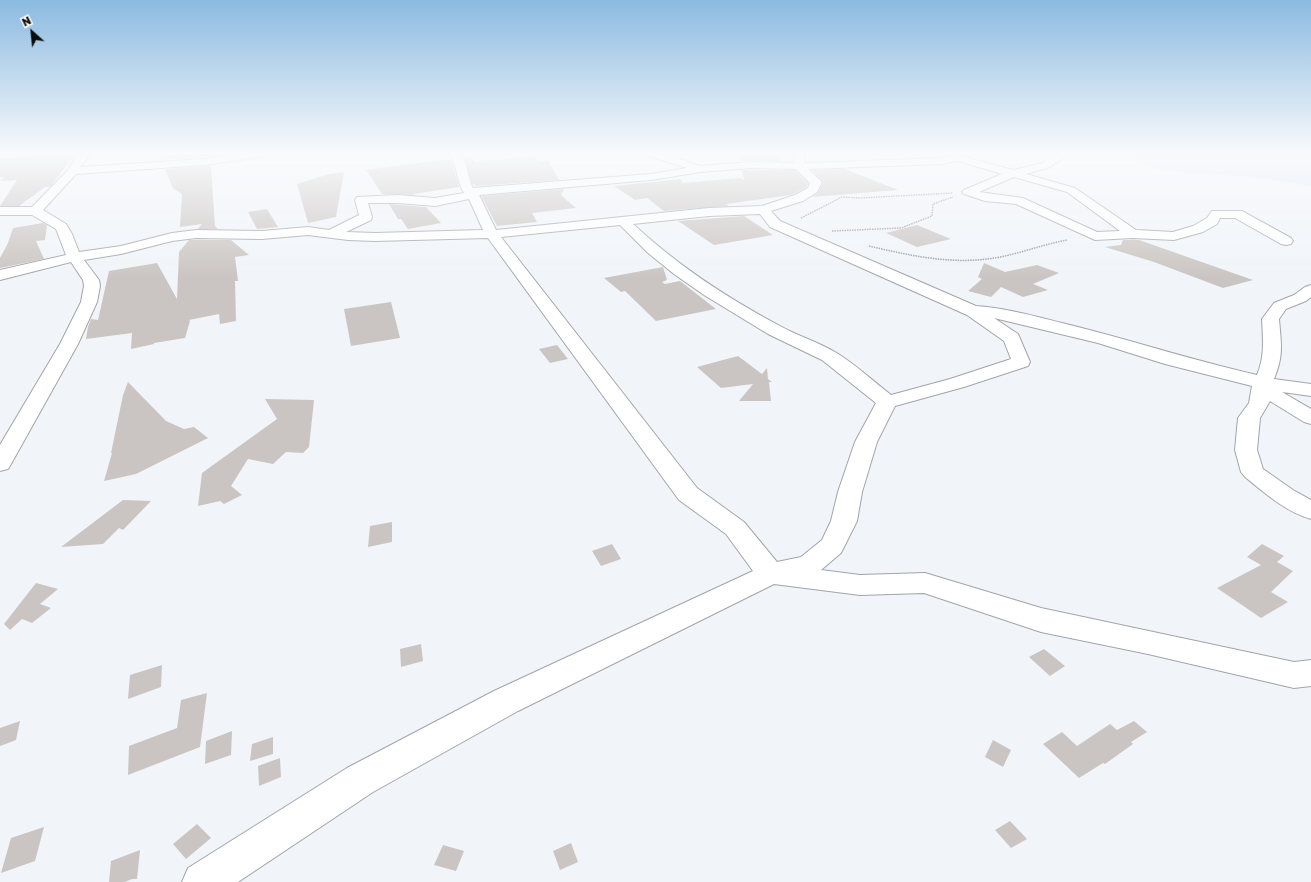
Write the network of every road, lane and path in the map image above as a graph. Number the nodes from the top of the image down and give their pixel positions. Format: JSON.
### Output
{"nodes":[{"id":1,"x":50,"y":195,"type":"edge"},
{"id":2,"x":466,"y":195,"type":"edge"},
{"id":3,"x":472,"y":195,"type":"edge"},
{"id":4,"x":804,"y":195,"type":"edge"},
{"id":5,"x":911,"y":195,"type":"edge"},
{"id":6,"x":959,"y":195,"type":"edge"},
{"id":7,"x":979,"y":195,"type":"edge"},
{"id":8,"x":1078,"y":195,"type":"edge"},
{"id":9,"x":763,"y":210,"type":"junction"},
{"id":10,"x":0,"y":211,"type":"edge"},
{"id":11,"x":35,"y":211,"type":"junction"},
{"id":12,"x":801,"y":219,"type":"dead end"},
{"id":13,"x":622,"y":220,"type":"junction"},
{"id":14,"x":832,"y":231,"type":"dead end"},
{"id":15,"x":330,"y":234,"type":"junction"},
{"id":16,"x":492,"y":234,"type":"junction"},
{"id":17,"x":1133,"y":234,"type":"junction"},
{"id":18,"x":1095,"y":236,"type":"junction"},
{"id":19,"x":1286,"y":241,"type":"dead end"},
{"id":20,"x":863,"y":245,"type":"dead end"},
{"id":21,"x":75,"y":258,"type":"junction"},
{"id":22,"x":0,"y":275,"type":"edge"},
{"id":23,"x":1311,"y":290,"type":"edge"},
{"id":24,"x":972,"y":311,"type":"junction"},
{"id":25,"x":1262,"y":385,"type":"junction"},
{"id":26,"x":1311,"y":390,"type":"edge"},
{"id":27,"x":886,"y":402,"type":"junction"},
{"id":28,"x":1311,"y":418,"type":"edge"},
{"id":29,"x":0,"y":464,"type":"edge"},
{"id":30,"x":1311,"y":511,"type":"edge"},
{"id":31,"x":771,"y":574,"type":"junction"},
{"id":32,"x":1311,"y":674,"type":"edge"},
{"id":33,"x":202,"y":882,"type":"edge"}],
"edges":[{"from":1,"to":11,"type":"street"},
{"from":2,"to":15,"type":"street"},
{"from":3,"to":16,"type":"street"},
{"from":4,"to":9,"type":"street"},
{"from":5,"to":12,"type":"path"},
{"from":6,"to":14,"type":"path"},
{"from":7,"to":18,"type":"street"},
{"from":8,"to":17,"type":"street"},
{"from":9,"to":13,"type":"street"},
{"from":9,"to":24,"type":"street"},
{"from":10,"to":11,"type":"street"},
{"from":11,"to":21,"type":"street"},
{"from":13,"to":16,"type":"street"},
{"from":13,"to":27,"type":"street"},
{"from":15,"to":16,"type":"street"},
{"from":15,"to":21,"type":"street"},
{"from":16,"to":31,"type":"street"},
{"from":17,"to":18,"type":"street"},
{"from":17,"to":19,"type":"street"},
{"from":18,"to":20,"type":"path"},
{"from":21,"to":22,"type":"street"},
{"from":21,"to":29,"type":"street"},
{"from":23,"to":25,"type":"street"},
{"from":24,"to":25,"type":"street"},
{"from":24,"to":27,"type":"street"},
{"from":25,"to":26,"type":"street"},
{"from":25,"to":28,"type":"street"},
{"from":25,"to":30,"type":"street"},
{"from":27,"to":31,"type":"street"},
{"from":31,"to":32,"type":"street"},
{"from":31,"to":33,"type":"street"}]}
